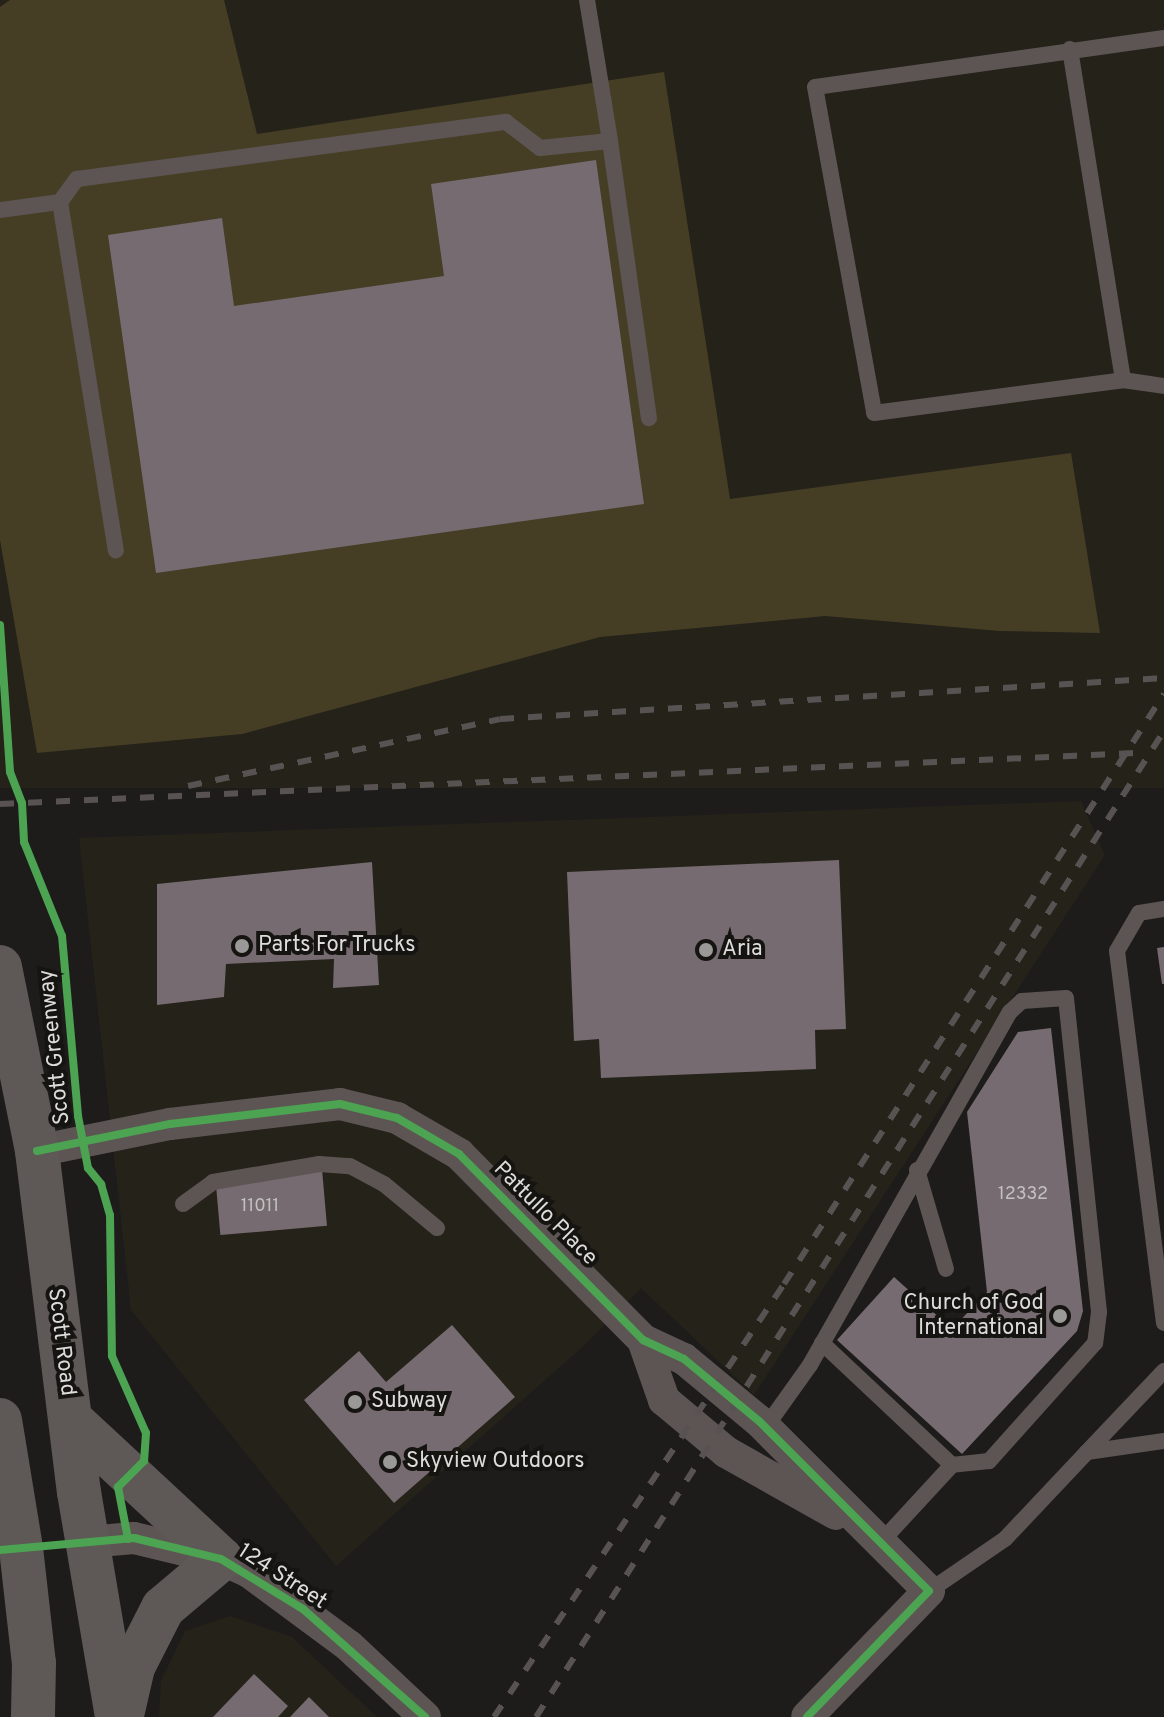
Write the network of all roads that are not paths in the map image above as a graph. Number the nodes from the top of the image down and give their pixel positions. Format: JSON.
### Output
{"nodes":[{"id":1,"x":587,"y":0,"type":"edge"},
{"id":2,"x":1164,"y":38,"type":"edge"},
{"id":3,"x":1070,"y":49,"type":"junction"},
{"id":4,"x":610,"y":141,"type":"junction"},
{"id":5,"x":60,"y":202,"type":"junction"},
{"id":6,"x":0,"y":210,"type":"edge"},
{"id":7,"x":1123,"y":380,"type":"junction"},
{"id":8,"x":1164,"y":386,"type":"edge"},
{"id":9,"x":649,"y":418,"type":"dead end"},
{"id":10,"x":116,"y":551,"type":"dead end"},
{"id":11,"x":1164,"y":909,"type":"edge"},
{"id":12,"x":0,"y":967,"type":"edge"},
{"id":13,"x":37,"y":1151,"type":"junction"},
{"id":14,"x":917,"y":1170,"type":"junction"},
{"id":15,"x":183,"y":1204,"type":"dead end"},
{"id":16,"x":437,"y":1228,"type":"dead end"},
{"id":17,"x":946,"y":1269,"type":"dead end"},
{"id":18,"x":1164,"y":1323,"type":"edge"},
{"id":19,"x":643,"y":1340,"type":"junction"},
{"id":20,"x":822,"y":1343,"type":"junction"},
{"id":21,"x":1164,"y":1371,"type":"edge"},
{"id":22,"x":0,"y":1420,"type":"edge"},
{"id":23,"x":71,"y":1420,"type":"junction"},
{"id":24,"x":765,"y":1428,"type":"junction"},
{"id":25,"x":1164,"y":1441,"type":"edge"},
{"id":26,"x":1087,"y":1452,"type":"junction"},
{"id":27,"x":952,"y":1465,"type":"junction"},
{"id":28,"x":877,"y":1539,"type":"junction"},
{"id":29,"x":87,"y":1542,"type":"junction"},
{"id":30,"x":11,"y":1549,"type":"edge"},
{"id":31,"x":221,"y":1559,"type":"junction"},
{"id":32,"x":929,"y":1591,"type":"junction"},
{"id":33,"x":0,"y":1683,"type":"edge"},
{"id":34,"x":31,"y":1717,"type":"edge"},
{"id":35,"x":119,"y":1717,"type":"edge"},
{"id":36,"x":425,"y":1717,"type":"edge"},
{"id":37,"x":807,"y":1717,"type":"edge"}],
"edges":[{"from":1,"to":4,"type":"lane"},
{"from":2,"to":3,"type":"lane"},
{"from":3,"to":7,"type":"lane"},
{"from":3,"to":7,"type":"lane"},
{"from":4,"to":5,"type":"lane"},
{"from":4,"to":9,"type":"lane"},
{"from":5,"to":6,"type":"lane"},
{"from":5,"to":10,"type":"lane"},
{"from":7,"to":8,"type":"lane"},
{"from":11,"to":18,"type":"lane"},
{"from":12,"to":13,"type":"main road","name":"Scott Road"},
{"from":13,"to":19,"type":"street","name":"Pattullo Place"},
{"from":13,"to":23,"type":"main road","name":"Scott Road"},
{"from":14,"to":17,"type":"lane"},
{"from":14,"to":20,"type":"lane"},
{"from":14,"to":27,"type":"lane"},
{"from":15,"to":16,"type":"lane"},
{"from":19,"to":24,"type":"street","name":"Pattullo Place"},
{"from":19,"to":28,"type":"street","name":"Pattullo Place"},
{"from":20,"to":24,"type":"lane"},
{"from":20,"to":27,"type":"lane"},
{"from":21,"to":26,"type":"lane"},
{"from":22,"to":30,"type":"main road"},
{"from":23,"to":29,"type":"main road","name":"Scott Road"},
{"from":23,"to":31,"type":"main road"},
{"from":24,"to":28,"type":"street","name":"Pattullo Place"},
{"from":25,"to":26,"type":"lane"},
{"from":26,"to":32,"type":"lane"},
{"from":27,"to":28,"type":"lane"},
{"from":28,"to":32,"type":"street","name":"Pattullo Place"},
{"from":29,"to":30,"type":"main road"},
{"from":29,"to":31,"type":"street","name":"124 Street"},
{"from":29,"to":35,"type":"main road","name":"Scott Road"},
{"from":30,"to":34,"type":"main road"},
{"from":31,"to":35,"type":"main road"},
{"from":31,"to":36,"type":"street","name":"124 Street"},
{"from":32,"to":37,"type":"street"},
{"from":33,"to":34,"type":"main road"}]}
